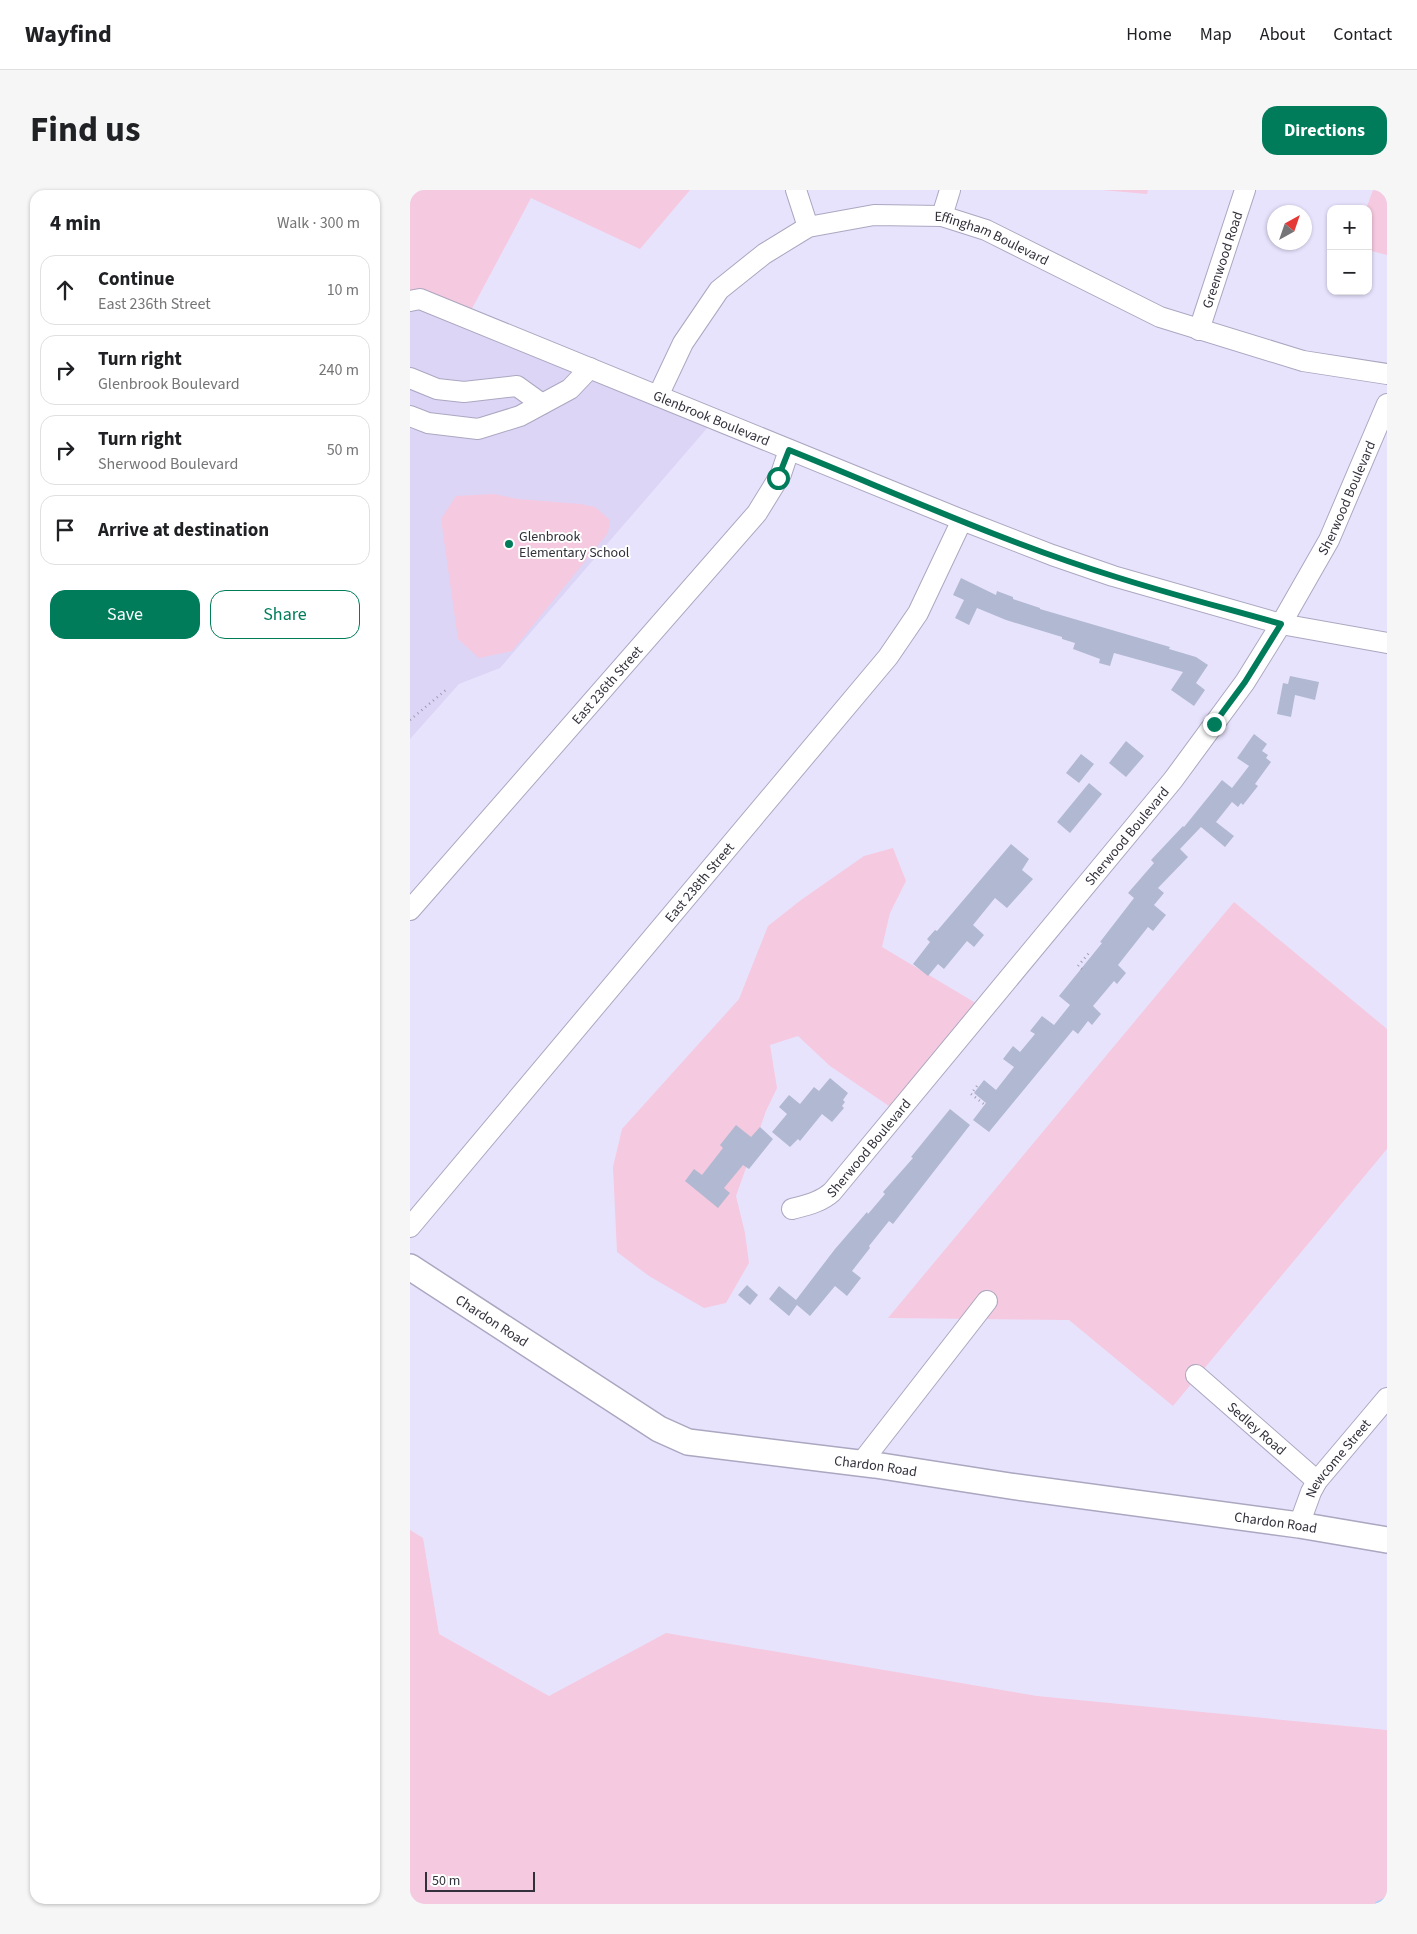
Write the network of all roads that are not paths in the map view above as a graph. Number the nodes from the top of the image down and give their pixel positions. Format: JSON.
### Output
{"nodes":[{"id":1,"x":796,"y":190,"type":"edge"},
{"id":2,"x":950,"y":190,"type":"edge"},
{"id":3,"x":1245,"y":190,"type":"edge"},
{"id":4,"x":942,"y":216,"type":"junction"},
{"id":5,"x":808,"y":227,"type":"junction"},
{"id":6,"x":410,"y":301,"type":"edge"},
{"id":7,"x":1200,"y":330,"type":"junction"},
{"id":8,"x":590,"y":368,"type":"junction"},
{"id":9,"x":1387,"y":374,"type":"edge"},
{"id":10,"x":410,"y":378,"type":"edge"},
{"id":11,"x":658,"y":396,"type":"junction"},
{"id":12,"x":542,"y":404,"type":"junction"},
{"id":13,"x":1387,"y":404,"type":"edge"},
{"id":14,"x":410,"y":416,"type":"edge"},
{"id":15,"x":789,"y":450,"type":"junction"},
{"id":16,"x":962,"y":520,"type":"junction"},
{"id":17,"x":1281,"y":624,"type":"junction"},
{"id":18,"x":1387,"y":643,"type":"edge"},
{"id":19,"x":410,"y":910,"type":"edge"},
{"id":20,"x":792,"y":1209,"type":"dead end"},
{"id":21,"x":410,"y":1227,"type":"edge"},
{"id":22,"x":410,"y":1267,"type":"edge"},
{"id":23,"x":987,"y":1301,"type":"dead end"},
{"id":24,"x":1196,"y":1375,"type":"dead end"},
{"id":25,"x":1387,"y":1398,"type":"edge"},
{"id":26,"x":862,"y":1463,"type":"junction"},
{"id":27,"x":1318,"y":1482,"type":"junction"},
{"id":28,"x":1299,"y":1525,"type":"junction"},
{"id":29,"x":1387,"y":1540,"type":"edge"}],
"edges":[{"from":1,"to":5,"type":"street"},
{"from":2,"to":4,"type":"street"},
{"from":3,"to":7,"type":"street","name":"Greenwood Road"},
{"from":4,"to":5,"type":"street","name":"Effingham Boulevard"},
{"from":4,"to":7,"type":"street","name":"Effingham Boulevard"},
{"from":5,"to":11,"type":"street","name":"Effingham Boulevard"},
{"from":6,"to":8,"type":"street","name":"Glenbrook Boulevard"},
{"from":7,"to":9,"type":"street","name":"Effingham Boulevard"},
{"from":8,"to":11,"type":"street","name":"Glenbrook Boulevard"},
{"from":8,"to":12,"type":"street"},
{"from":10,"to":12,"type":"street"},
{"from":11,"to":15,"type":"street","name":"Glenbrook Boulevard"},
{"from":12,"to":14,"type":"street"},
{"from":13,"to":17,"type":"street","name":"Sherwood Boulevard"},
{"from":15,"to":16,"type":"street","name":"Glenbrook Boulevard"},
{"from":15,"to":19,"type":"street","name":"East 236th Street"},
{"from":16,"to":17,"type":"street","name":"Glenbrook Boulevard"},
{"from":16,"to":21,"type":"street","name":"East 238th Street"},
{"from":17,"to":18,"type":"street","name":"Glenbrook Boulevard"},
{"from":17,"to":20,"type":"street","name":"Sherwood Boulevard"},
{"from":22,"to":26,"type":"main road","name":"Chardon Road"},
{"from":23,"to":26,"type":"street"},
{"from":24,"to":27,"type":"street","name":"Sedley Road"},
{"from":25,"to":27,"type":"street","name":"Newcome Street"},
{"from":26,"to":28,"type":"main road","name":"Chardon Road"},
{"from":27,"to":28,"type":"street","name":"Newcome Street"},
{"from":28,"to":29,"type":"main road","name":"Chardon Road"}]}
